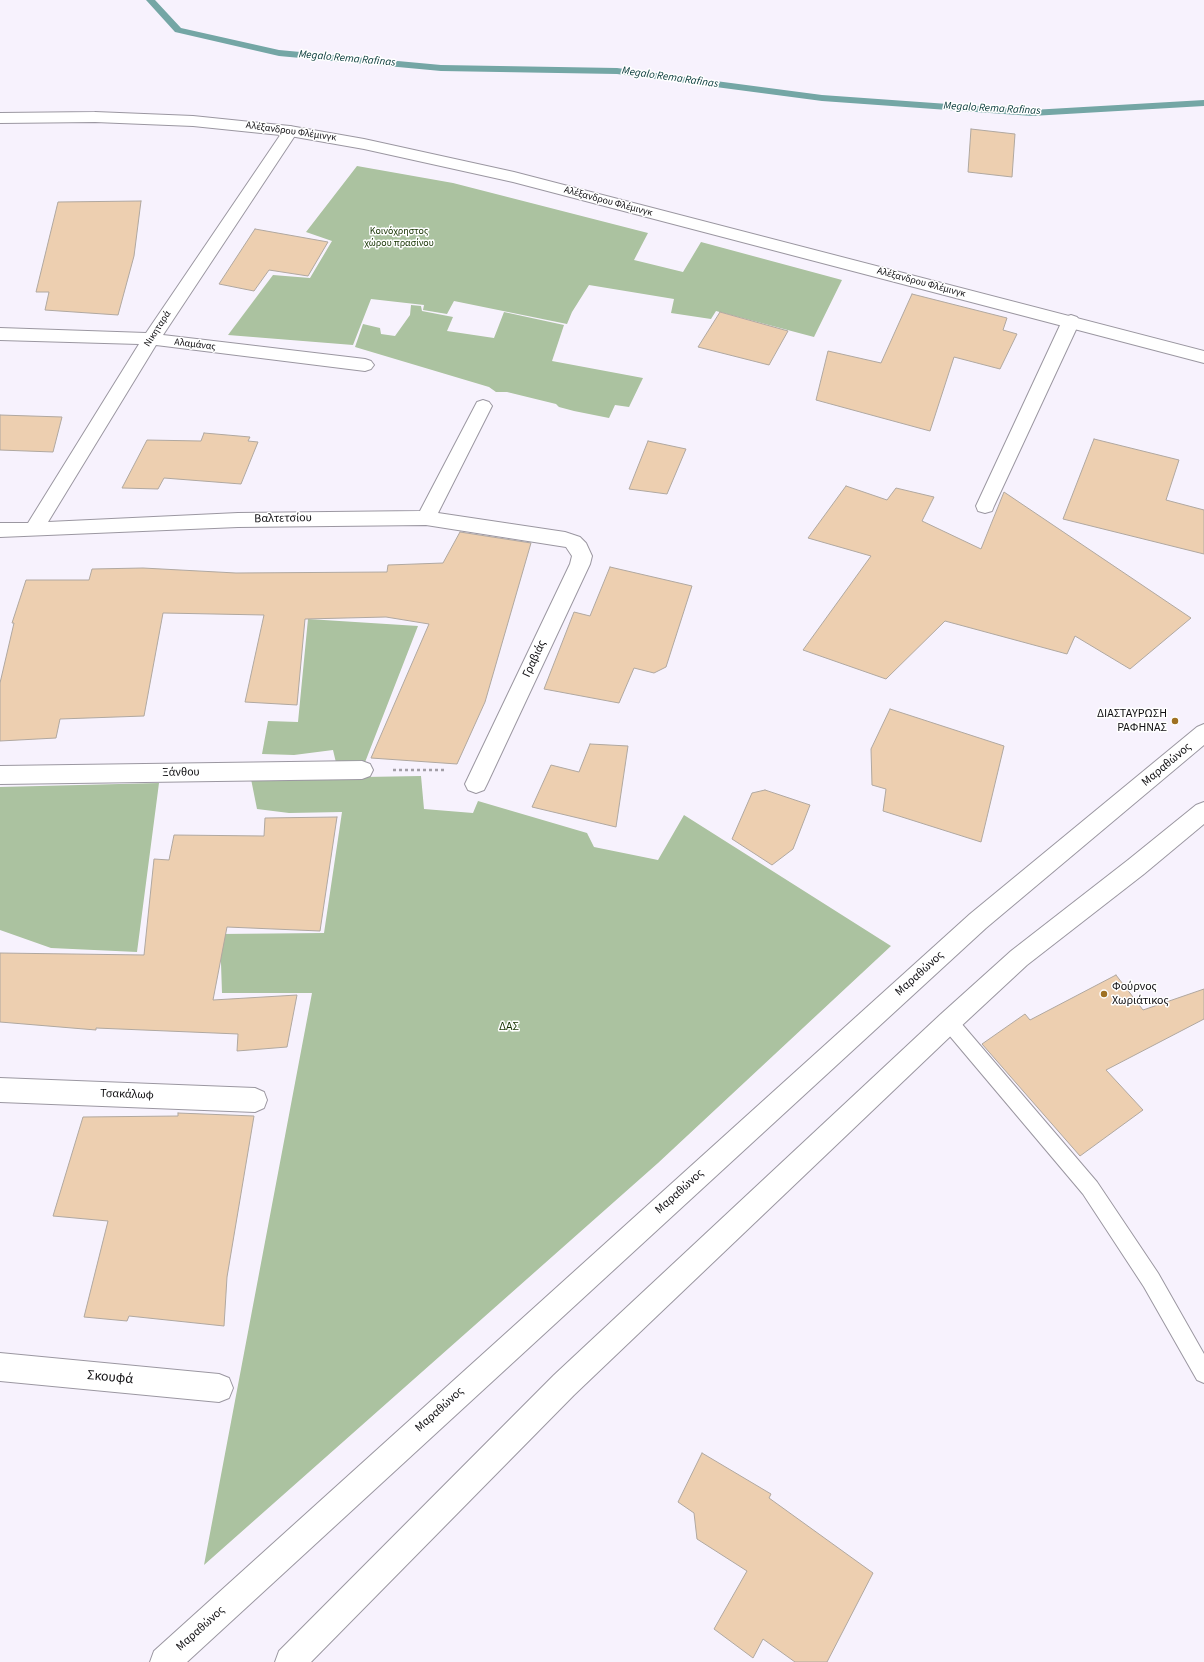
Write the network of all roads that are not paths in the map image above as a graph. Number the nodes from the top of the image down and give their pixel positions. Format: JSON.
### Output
{"nodes":[{"id":1,"x":0,"y":118,"type":"edge"},
{"id":2,"x":290,"y":131,"type":"junction"},
{"id":3,"x":1071,"y":321,"type":"junction"},
{"id":4,"x":0,"y":334,"type":"edge"},
{"id":5,"x":151,"y":340,"type":"junction"},
{"id":6,"x":1204,"y":357,"type":"edge"},
{"id":7,"x":365,"y":365,"type":"dead end"},
{"id":8,"x":483,"y":406,"type":"dead end"},
{"id":9,"x":985,"y":506,"type":"dead end"},
{"id":10,"x":426,"y":518,"type":"junction"},
{"id":11,"x":0,"y":530,"type":"edge"},
{"id":12,"x":33,"y":530,"type":"junction"},
{"id":13,"x":565,"y":539,"type":"joint"},
{"id":14,"x":1204,"y":733,"type":"edge"},
{"id":15,"x":362,"y":770,"type":"road end"},
{"id":16,"x":0,"y":775,"type":"edge"},
{"id":17,"x":480,"y":777,"type":"road end"},
{"id":18,"x":1204,"y":811,"type":"edge"},
{"id":19,"x":949,"y":1022,"type":"junction"},
{"id":20,"x":0,"y":1090,"type":"edge"},
{"id":21,"x":255,"y":1100,"type":"dead end"},
{"id":22,"x":0,"y":1367,"type":"edge"},
{"id":23,"x":1204,"y":1373,"type":"edge"},
{"id":24,"x":219,"y":1388,"type":"dead end"},
{"id":25,"x":165,"y":1662,"type":"edge"},
{"id":26,"x":290,"y":1662,"type":"edge"}],
"edges":[{"from":1,"to":2,"type":"main road","name":"Αλέξανδρου Φλέμινγκ"},
{"from":2,"to":3,"type":"main road","name":"Αλέξανδρου Φλέμινγκ"},
{"from":2,"to":5,"type":"main road","name":"Νικηταρά"},
{"from":3,"to":6,"type":"main road","name":"Αλέξανδρου Φλέμινγκ"},
{"from":3,"to":9,"type":"main road"},
{"from":4,"to":5,"type":"main road","name":"Αλαμάνας"},
{"from":5,"to":7,"type":"main road","name":"Αλαμάνας"},
{"from":5,"to":12,"type":"main road","name":"Νικηταρά"},
{"from":8,"to":10,"type":"main road"},
{"from":10,"to":12,"type":"main road","name":"Βαλτετσίου"},
{"from":10,"to":13,"type":"main road","name":"Βαλτετσίου"},
{"from":11,"to":12,"type":"main road","name":"Βαλτετσίου"},
{"from":13,"to":17,"type":"main road","name":"Γραβιάς"},
{"from":14,"to":25,"type":"main road","name":"Μαραθώνος"},
{"from":15,"to":16,"type":"main road","name":"Ξάνθου"},
{"from":18,"to":19,"type":"main road"},
{"from":19,"to":23,"type":"lane"},
{"from":19,"to":26,"type":"main road"},
{"from":20,"to":21,"type":"main road","name":"Τσακάλωφ"},
{"from":22,"to":24,"type":"main road","name":"Σκουφά"}]}
